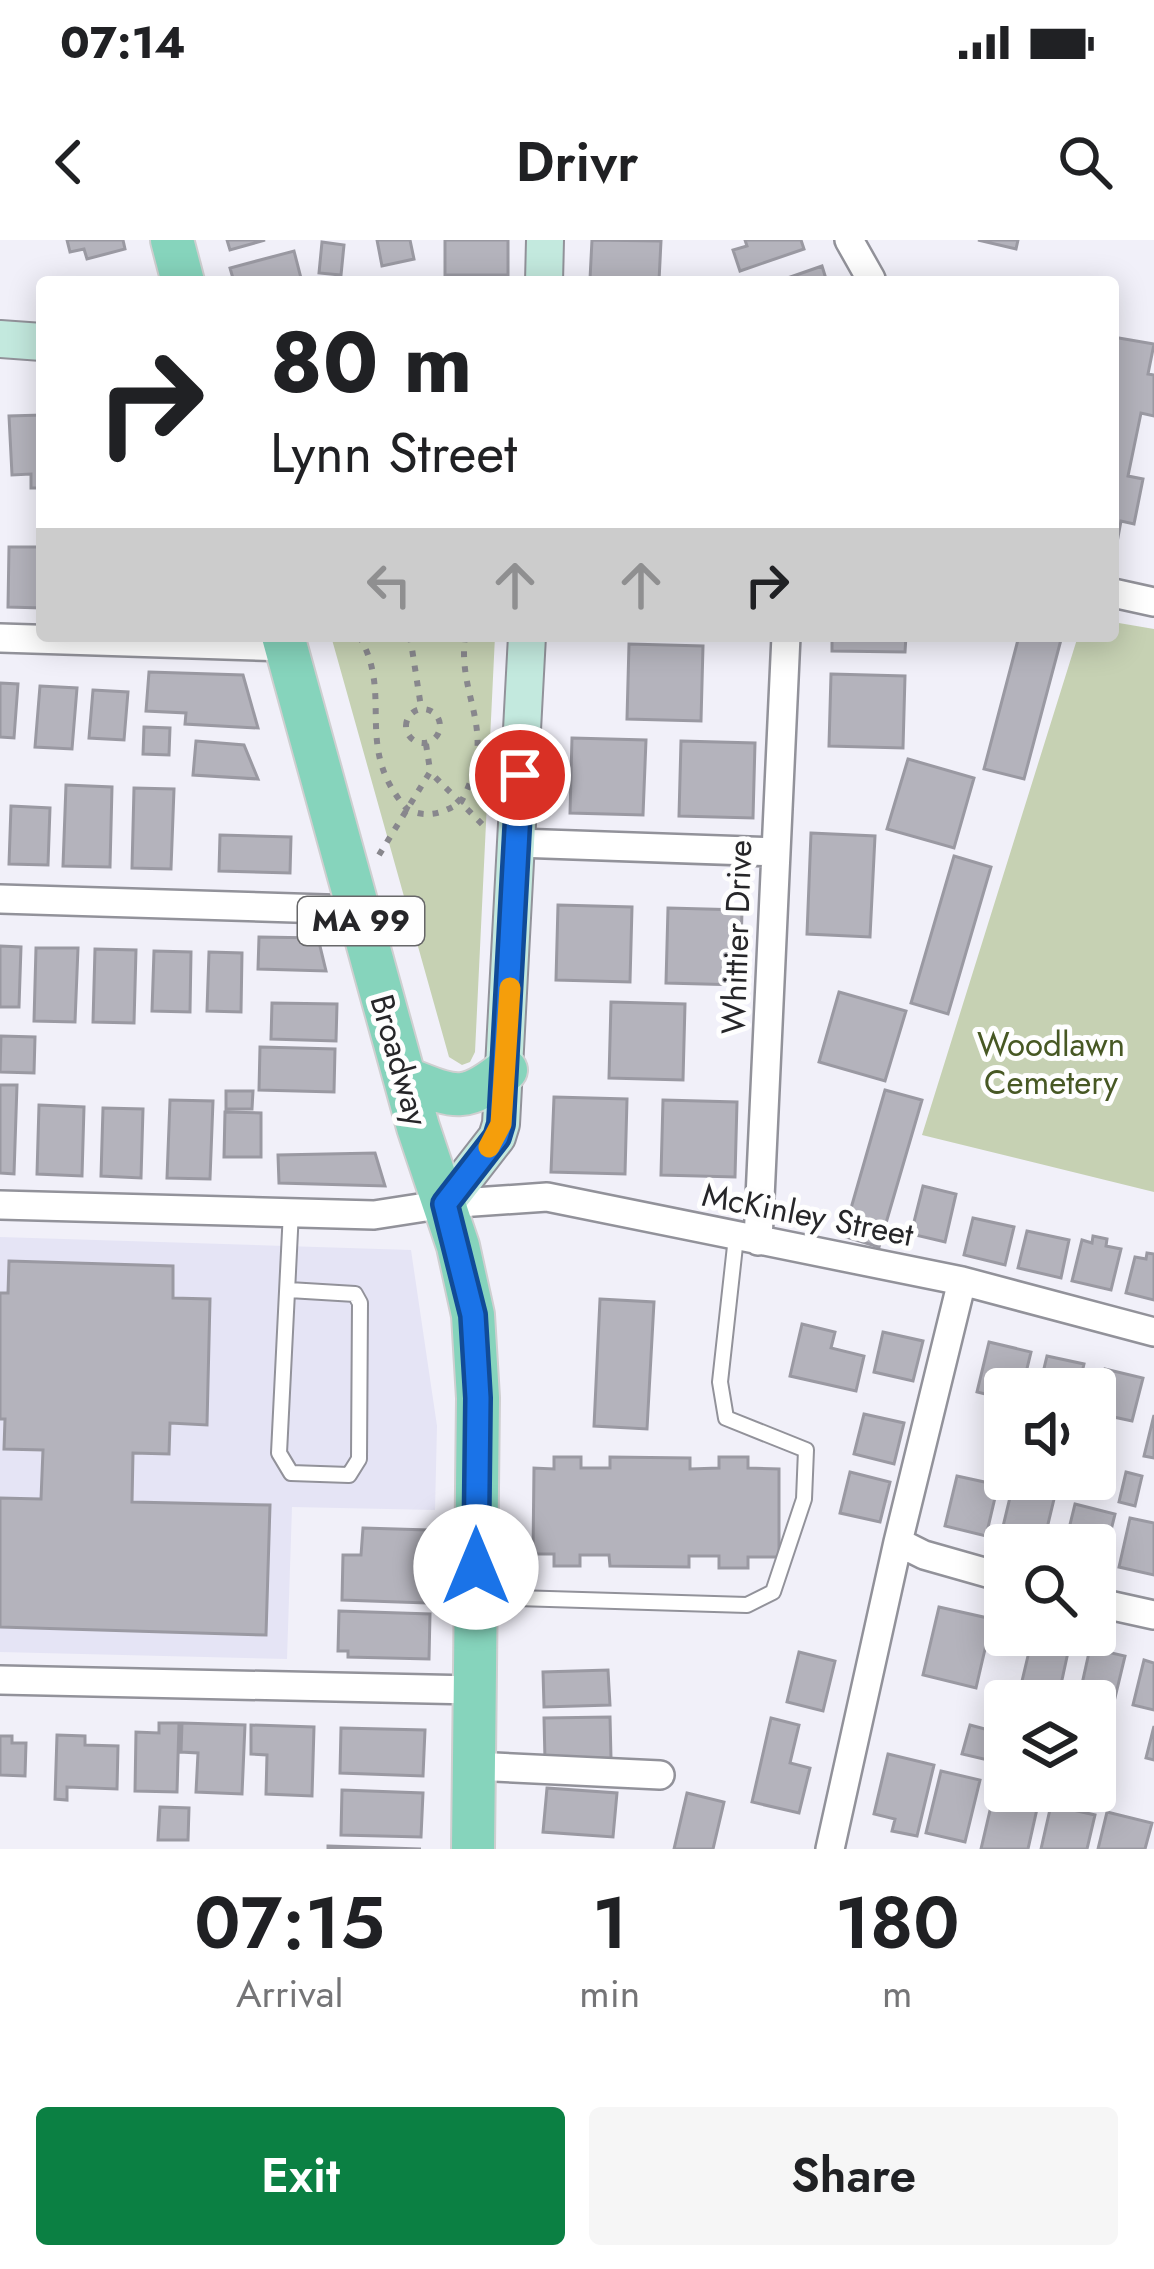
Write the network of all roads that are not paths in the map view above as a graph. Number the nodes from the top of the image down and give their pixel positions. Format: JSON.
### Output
{"nodes":[{"id":1,"x":172,"y":240,"type":"edge"},
{"id":2,"x":545,"y":240,"type":"edge"},
{"id":3,"x":849,"y":240,"type":"edge"},
{"id":4,"x":181,"y":276,"type":"edge"},
{"id":5,"x":544,"y":276,"type":"edge"},
{"id":6,"x":869,"y":276,"type":"edge"},
{"id":7,"x":0,"y":338,"type":"edge"},
{"id":8,"x":36,"y":341,"type":"edge"},
{"id":9,"x":1119,"y":594,"type":"edge"},
{"id":10,"x":1154,"y":602,"type":"edge"},
{"id":11,"x":0,"y":638,"type":"edge"},
{"id":12,"x":36,"y":639,"type":"edge"},
{"id":13,"x":284,"y":642,"type":"edge"},
{"id":14,"x":527,"y":642,"type":"edge"},
{"id":15,"x":786,"y":642,"type":"edge"},
{"id":16,"x":517,"y":843,"type":"junction"},
{"id":17,"x":775,"y":852,"type":"junction"},
{"id":18,"x":0,"y":899,"type":"edge"},
{"id":19,"x":358,"y":910,"type":"junction"},
{"id":20,"x":506,"y":1070,"type":"junction"},
{"id":21,"x":405,"y":1078,"type":"junction"},
{"id":22,"x":0,"y":1204,"type":"edge"},
{"id":23,"x":445,"y":1204,"type":"junction"},
{"id":24,"x":291,"y":1211,"type":"junction"},
{"id":25,"x":747,"y":1239,"type":"junction"},
{"id":26,"x":962,"y":1281,"type":"junction"},
{"id":27,"x":289,"y":1290,"type":"junction"},
{"id":28,"x":1154,"y":1332,"type":"edge"},
{"id":29,"x":898,"y":1542,"type":"junction"},
{"id":30,"x":984,"y":1572,"type":"edge"},
{"id":31,"x":476,"y":1597,"type":"junction"},
{"id":32,"x":1116,"y":1607,"type":"edge"},
{"id":33,"x":1154,"y":1615,"type":"edge"},
{"id":34,"x":0,"y":1679,"type":"edge"},
{"id":35,"x":475,"y":1690,"type":"junction"},
{"id":36,"x":474,"y":1766,"type":"junction"},
{"id":37,"x":660,"y":1775,"type":"dead end"},
{"id":38,"x":473,"y":1849,"type":"edge"},
{"id":39,"x":830,"y":1849,"type":"edge"}],
"edges":[{"from":1,"to":4,"type":"main road"},
{"from":2,"to":5,"type":"main road"},
{"from":3,"to":6,"type":"street"},
{"from":7,"to":8,"type":"main road"},
{"from":9,"to":10,"type":"street"},
{"from":11,"to":12,"type":"street"},
{"from":13,"to":19,"type":"main road","name":"Broadway","number":"MA 99"},
{"from":14,"to":16,"type":"main road"},
{"from":15,"to":17,"type":"street","name":"Whittier Drive"},
{"from":16,"to":17,"type":"street"},
{"from":16,"to":20,"type":"main road"},
{"from":17,"to":25,"type":"street","name":"Whittier Drive"},
{"from":18,"to":19,"type":"street"},
{"from":19,"to":21,"type":"main road","name":"Broadway","number":"MA 99"},
{"from":20,"to":21,"type":"main road"},
{"from":20,"to":23,"type":"main road"},
{"from":21,"to":23,"type":"main road","name":"Broadway","number":"MA 99"},
{"from":22,"to":24,"type":"street","name":"McKinley Street"},
{"from":23,"to":24,"type":"street","name":"McKinley Street"},
{"from":23,"to":25,"type":"street","name":"McKinley Street"},
{"from":23,"to":31,"type":"main road","name":"Broadway","number":"MA 99"},
{"from":24,"to":27,"type":"lane"},
{"from":25,"to":26,"type":"street","name":"McKinley Street"},
{"from":25,"to":31,"type":"lane"},
{"from":26,"to":28,"type":"street","name":"McKinley Street"},
{"from":26,"to":29,"type":"street"},
{"from":27,"to":27,"type":"lane"},
{"from":29,"to":30,"type":"street"},
{"from":29,"to":39,"type":"street"},
{"from":31,"to":35,"type":"main road","name":"Broadway","number":"MA 99"},
{"from":32,"to":33,"type":"street"},
{"from":34,"to":35,"type":"street"},
{"from":35,"to":36,"type":"main road","name":"Broadway","number":"MA 99"},
{"from":36,"to":37,"type":"street"},
{"from":36,"to":38,"type":"main road","name":"Broadway","number":"MA 99"}]}
